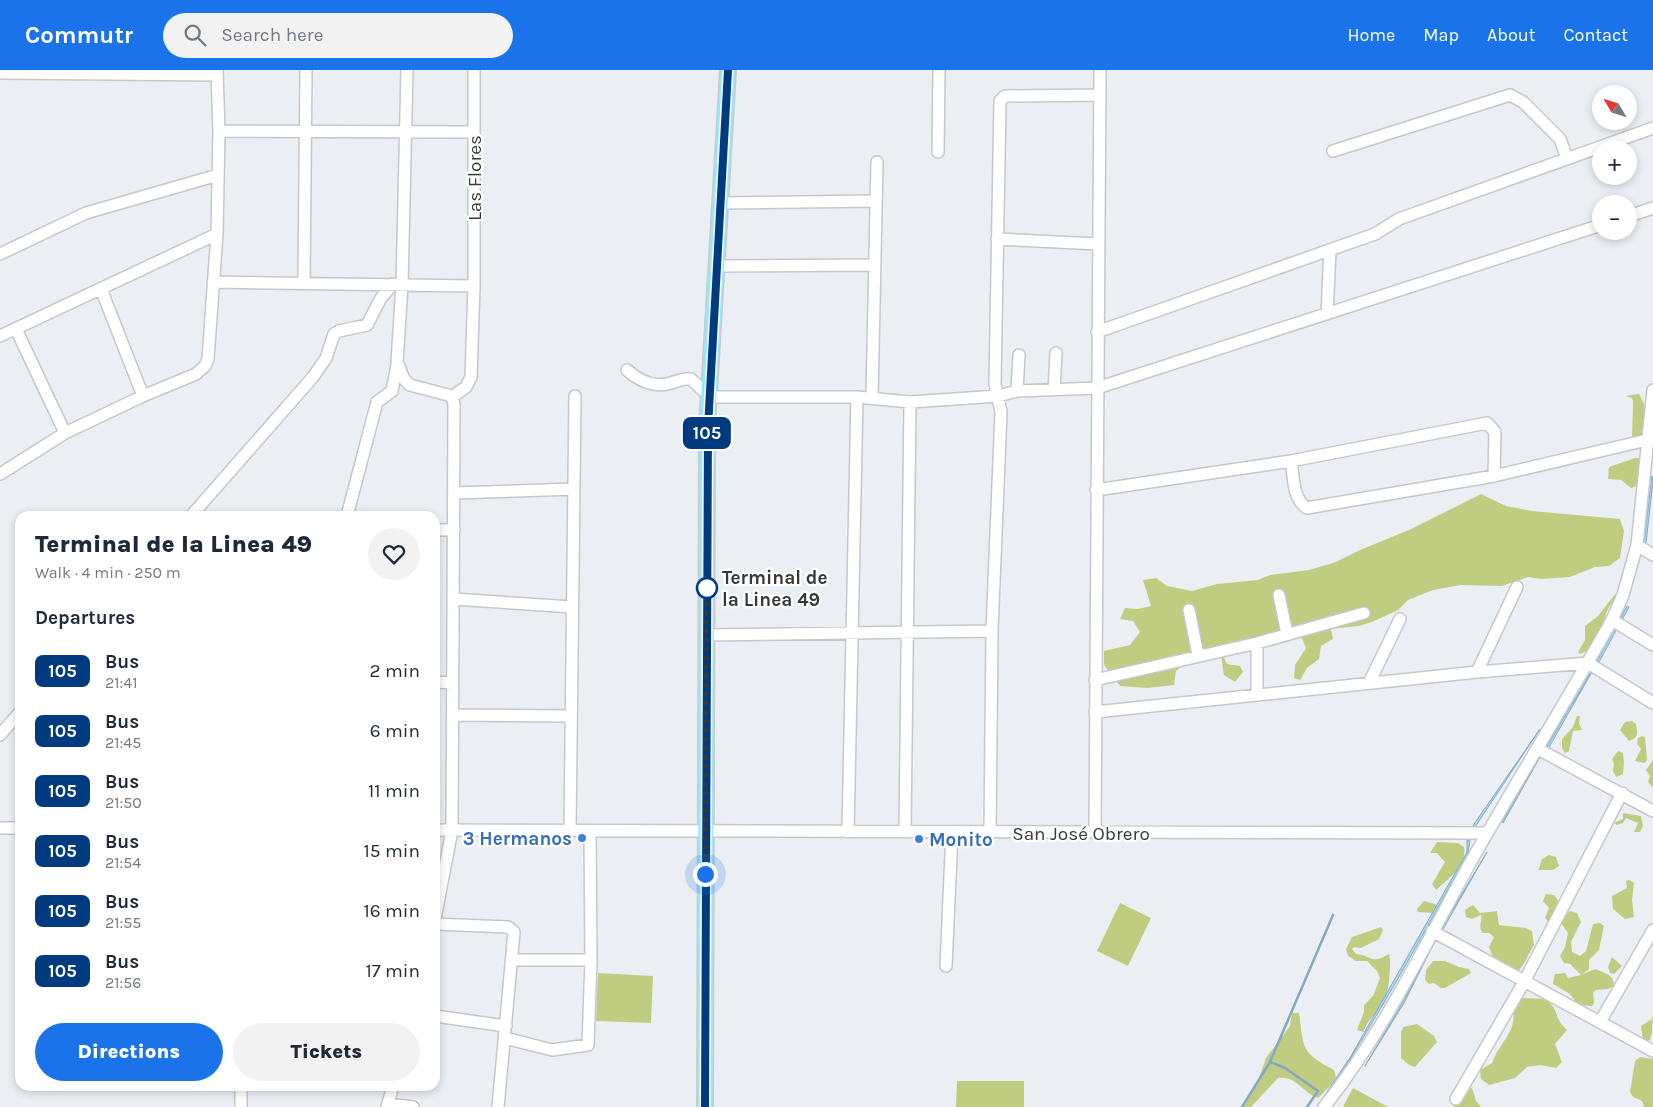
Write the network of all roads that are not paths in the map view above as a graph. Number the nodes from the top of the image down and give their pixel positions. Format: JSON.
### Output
{"nodes":[{"id":1,"x":306,"y":70,"type":"edge"},
{"id":2,"x":407,"y":70,"type":"edge"},
{"id":3,"x":474,"y":70,"type":"edge"},
{"id":4,"x":728,"y":70,"type":"edge"},
{"id":5,"x":939,"y":70,"type":"edge"},
{"id":6,"x":1100,"y":70,"type":"edge"},
{"id":7,"x":92,"y":72,"type":"edge"},
{"id":8,"x":217,"y":72,"type":"edge"},
{"id":9,"x":0,"y":73,"type":"edge"},
{"id":10,"x":1100,"y":95,"type":"junction"},
{"id":11,"x":1653,"y":128,"type":"edge"},
{"id":12,"x":220,"y":131,"type":"junction"},
{"id":13,"x":305,"y":132,"type":"junction"},
{"id":14,"x":405,"y":132,"type":"junction"},
{"id":15,"x":474,"y":132,"type":"junction"},
{"id":16,"x":1333,"y":151,"type":"dead end"},
{"id":17,"x":938,"y":152,"type":"dead end"},
{"id":18,"x":1567,"y":158,"type":"junction"},
{"id":19,"x":877,"y":162,"type":"dead end"},
{"id":20,"x":218,"y":175,"type":"junction"},
{"id":21,"x":875,"y":201,"type":"junction"},
{"id":22,"x":720,"y":203,"type":"junction"},
{"id":23,"x":1653,"y":208,"type":"edge"},
{"id":24,"x":1637,"y":213,"type":"edge"},
{"id":25,"x":1592,"y":228,"type":"edge"},
{"id":26,"x":217,"y":234,"type":"junction"},
{"id":27,"x":997,"y":239,"type":"junction"},
{"id":28,"x":1098,"y":244,"type":"junction"},
{"id":29,"x":1330,"y":250,"type":"junction"},
{"id":30,"x":0,"y":254,"type":"edge"},
{"id":31,"x":875,"y":265,"type":"junction"},
{"id":32,"x":717,"y":266,"type":"junction"},
{"id":33,"x":213,"y":282,"type":"junction"},
{"id":34,"x":304,"y":282,"type":"junction"},
{"id":35,"x":398,"y":284,"type":"junction"},
{"id":36,"x":474,"y":286,"type":"junction"},
{"id":37,"x":101,"y":288,"type":"junction"},
{"id":38,"x":1327,"y":314,"type":"junction"},
{"id":39,"x":16,"y":329,"type":"junction"},
{"id":40,"x":1097,"y":332,"type":"junction"},
{"id":41,"x":0,"y":336,"type":"edge"},
{"id":42,"x":1056,"y":353,"type":"dead end"},
{"id":43,"x":1019,"y":355,"type":"dead end"},
{"id":44,"x":397,"y":362,"type":"junction"},
{"id":45,"x":627,"y":370,"type":"dead end"},
{"id":46,"x":1097,"y":388,"type":"junction"},
{"id":47,"x":1054,"y":390,"type":"junction"},
{"id":48,"x":1653,"y":390,"type":"edge"},
{"id":49,"x":1017,"y":392,"type":"junction"},
{"id":50,"x":144,"y":396,"type":"junction"},
{"id":51,"x":575,"y":396,"type":"dead end"},
{"id":52,"x":998,"y":396,"type":"junction"},
{"id":53,"x":452,"y":397,"type":"junction"},
{"id":54,"x":856,"y":397,"type":"junction"},
{"id":55,"x":710,"y":398,"type":"junction"},
{"id":56,"x":872,"y":398,"type":"junction"},
{"id":57,"x":910,"y":402,"type":"junction"},
{"id":58,"x":65,"y":433,"type":"junction"},
{"id":59,"x":1647,"y":440,"type":"junction"},
{"id":60,"x":1291,"y":461,"type":"junction"},
{"id":61,"x":0,"y":474,"type":"edge"},
{"id":62,"x":1494,"y":476,"type":"junction"},
{"id":63,"x":574,"y":489,"type":"junction"},
{"id":64,"x":1096,"y":490,"type":"junction"},
{"id":65,"x":454,"y":494,"type":"junction"},
{"id":66,"x":195,"y":511,"type":"edge"},
{"id":67,"x":348,"y":511,"type":"edge"},
{"id":68,"x":440,"y":530,"type":"edge"},
{"id":69,"x":454,"y":530,"type":"junction"},
{"id":70,"x":1637,"y":545,"type":"junction"},
{"id":71,"x":1653,"y":554,"type":"edge"},
{"id":72,"x":1517,"y":587,"type":"dead end"},
{"id":73,"x":1279,"y":595,"type":"dead end"},
{"id":74,"x":454,"y":599,"type":"junction"},
{"id":75,"x":572,"y":607,"type":"junction"},
{"id":76,"x":1189,"y":610,"type":"dead end"},
{"id":77,"x":1364,"y":613,"type":"dead end"},
{"id":78,"x":1400,"y":619,"type":"dead end"},
{"id":79,"x":1612,"y":620,"type":"junction"},
{"id":80,"x":992,"y":631,"type":"junction"},
{"id":81,"x":908,"y":632,"type":"junction"},
{"id":82,"x":852,"y":633,"type":"junction"},
{"id":83,"x":1286,"y":634,"type":"junction"},
{"id":84,"x":706,"y":635,"type":"junction"},
{"id":85,"x":1257,"y":643,"type":"junction"},
{"id":86,"x":1653,"y":644,"type":"edge"},
{"id":87,"x":1198,"y":656,"type":"junction"},
{"id":88,"x":1588,"y":663,"type":"junction"},
{"id":89,"x":1477,"y":672,"type":"junction"},
{"id":90,"x":1095,"y":680,"type":"junction"},
{"id":91,"x":440,"y":682,"type":"edge"},
{"id":92,"x":453,"y":683,"type":"junction"},
{"id":93,"x":1369,"y":683,"type":"junction"},
{"id":94,"x":1257,"y":695,"type":"junction"},
{"id":95,"x":1653,"y":703,"type":"edge"},
{"id":96,"x":1095,"y":712,"type":"junction"},
{"id":97,"x":453,"y":715,"type":"junction"},
{"id":98,"x":571,"y":716,"type":"junction"},
{"id":99,"x":15,"y":718,"type":"edge"},
{"id":100,"x":0,"y":735,"type":"edge"},
{"id":101,"x":1538,"y":749,"type":"junction"},
{"id":102,"x":1622,"y":793,"type":"junction"},
{"id":103,"x":1653,"y":811,"type":"edge"},
{"id":104,"x":0,"y":828,"type":"edge"},
{"id":105,"x":15,"y":828,"type":"edge"},
{"id":106,"x":440,"y":830,"type":"edge"},
{"id":107,"x":452,"y":830,"type":"junction"},
{"id":108,"x":570,"y":830,"type":"junction"},
{"id":109,"x":706,"y":831,"type":"junction"},
{"id":110,"x":590,"y":832,"type":"junction"},
{"id":111,"x":848,"y":832,"type":"junction"},
{"id":112,"x":905,"y":832,"type":"junction"},
{"id":113,"x":952,"y":832,"type":"junction"},
{"id":114,"x":990,"y":832,"type":"junction"},
{"id":115,"x":1094,"y":833,"type":"junction"},
{"id":116,"x":1487,"y":833,"type":"junction"},
{"id":117,"x":440,"y":893,"type":"edge"},
{"id":118,"x":440,"y":924,"type":"edge"},
{"id":119,"x":1653,"y":930,"type":"edge"},
{"id":120,"x":1432,"y":931,"type":"junction"},
{"id":121,"x":512,"y":960,"type":"junction"},
{"id":122,"x":591,"y":960,"type":"junction"},
{"id":123,"x":946,"y":966,"type":"dead end"},
{"id":124,"x":1524,"y":982,"type":"junction"},
{"id":125,"x":440,"y":1017,"type":"edge"},
{"id":126,"x":1600,"y":1022,"type":"junction"},
{"id":127,"x":506,"y":1026,"type":"junction"},
{"id":128,"x":505,"y":1038,"type":"junction"},
{"id":129,"x":1653,"y":1050,"type":"edge"},
{"id":130,"x":241,"y":1091,"type":"edge"},
{"id":131,"x":392,"y":1091,"type":"edge"},
{"id":132,"x":1456,"y":1099,"type":"dead end"},
{"id":133,"x":387,"y":1106,"type":"edge"},
{"id":134,"x":241,"y":1107,"type":"edge"},
{"id":135,"x":412,"y":1107,"type":"edge"},
{"id":136,"x":498,"y":1107,"type":"edge"},
{"id":137,"x":705,"y":1107,"type":"edge"},
{"id":138,"x":1324,"y":1107,"type":"edge"}],
"edges":[{"from":1,"to":13,"type":"street"},
{"from":2,"to":14,"type":"street"},
{"from":3,"to":15,"type":"street","name":"Las Flores"},
{"from":4,"to":22,"type":"main road"},
{"from":5,"to":17,"type":"street"},
{"from":6,"to":10,"type":"street"},
{"from":7,"to":8,"type":"street"},
{"from":7,"to":9,"type":"street"},
{"from":8,"to":12,"type":"street"},
{"from":10,"to":27,"type":"street"},
{"from":10,"to":28,"type":"street"},
{"from":11,"to":18,"type":"street"},
{"from":12,"to":13,"type":"street"},
{"from":12,"to":20,"type":"street"},
{"from":13,"to":14,"type":"street"},
{"from":13,"to":34,"type":"street"},
{"from":14,"to":15,"type":"street"},
{"from":14,"to":35,"type":"street"},
{"from":15,"to":36,"type":"street","name":"Las Flores"},
{"from":16,"to":18,"type":"street"},
{"from":18,"to":29,"type":"street"},
{"from":19,"to":21,"type":"street"},
{"from":20,"to":26,"type":"street"},
{"from":20,"to":30,"type":"street"},
{"from":21,"to":22,"type":"street"},
{"from":21,"to":31,"type":"street"},
{"from":22,"to":32,"type":"main road"},
{"from":23,"to":24,"type":"street"},
{"from":25,"to":38,"type":"street"},
{"from":26,"to":33,"type":"street"},
{"from":26,"to":37,"type":"street"},
{"from":27,"to":28,"type":"street"},
{"from":27,"to":52,"type":"street"},
{"from":28,"to":40,"type":"street"},
{"from":29,"to":38,"type":"street"},
{"from":29,"to":40,"type":"street"},
{"from":31,"to":32,"type":"street"},
{"from":31,"to":56,"type":"street"},
{"from":32,"to":55,"type":"main road"},
{"from":33,"to":34,"type":"street"},
{"from":33,"to":50,"type":"street"},
{"from":34,"to":35,"type":"street"},
{"from":35,"to":36,"type":"street"},
{"from":35,"to":44,"type":"street"},
{"from":35,"to":66,"type":"street"},
{"from":36,"to":53,"type":"street","name":"Las Flores"},
{"from":37,"to":39,"type":"street"},
{"from":37,"to":50,"type":"street"},
{"from":38,"to":46,"type":"street"},
{"from":39,"to":41,"type":"street"},
{"from":39,"to":58,"type":"street"},
{"from":40,"to":46,"type":"street"},
{"from":42,"to":47,"type":"street"},
{"from":43,"to":49,"type":"street"},
{"from":44,"to":53,"type":"street"},
{"from":44,"to":67,"type":"street"},
{"from":45,"to":55,"type":"street"},
{"from":46,"to":47,"type":"street"},
{"from":46,"to":64,"type":"street"},
{"from":47,"to":49,"type":"street"},
{"from":48,"to":59,"type":"street"},
{"from":49,"to":52,"type":"street"},
{"from":50,"to":58,"type":"street"},
{"from":51,"to":63,"type":"street"},
{"from":52,"to":57,"type":"street"},
{"from":52,"to":80,"type":"street"},
{"from":53,"to":65,"type":"street"},
{"from":54,"to":55,"type":"street"},
{"from":54,"to":56,"type":"street"},
{"from":54,"to":82,"type":"street"},
{"from":55,"to":84,"type":"main road"},
{"from":56,"to":57,"type":"street"},
{"from":57,"to":81,"type":"street"},
{"from":58,"to":61,"type":"street"},
{"from":59,"to":62,"type":"street"},
{"from":59,"to":70,"type":"street"},
{"from":60,"to":62,"type":"street"},
{"from":60,"to":62,"type":"street"},
{"from":60,"to":64,"type":"street"},
{"from":63,"to":65,"type":"street"},
{"from":63,"to":75,"type":"street"},
{"from":64,"to":90,"type":"street"},
{"from":65,"to":69,"type":"street"},
{"from":68,"to":69,"type":"street"},
{"from":69,"to":74,"type":"street"},
{"from":70,"to":71,"type":"street"},
{"from":70,"to":79,"type":"street"},
{"from":72,"to":89,"type":"street"},
{"from":73,"to":83,"type":"street"},
{"from":74,"to":75,"type":"street"},
{"from":74,"to":92,"type":"street"},
{"from":75,"to":98,"type":"street"},
{"from":76,"to":87,"type":"street"},
{"from":77,"to":83,"type":"street"},
{"from":78,"to":93,"type":"street"},
{"from":79,"to":86,"type":"street"},
{"from":79,"to":88,"type":"street"},
{"from":80,"to":81,"type":"street"},
{"from":80,"to":114,"type":"street"},
{"from":81,"to":82,"type":"street"},
{"from":81,"to":112,"type":"street"},
{"from":82,"to":84,"type":"street"},
{"from":82,"to":111,"type":"street"},
{"from":83,"to":85,"type":"street"},
{"from":84,"to":109,"type":"main road"},
{"from":85,"to":87,"type":"street"},
{"from":85,"to":94,"type":"street"},
{"from":87,"to":90,"type":"street"},
{"from":88,"to":89,"type":"street"},
{"from":88,"to":95,"type":"street"},
{"from":88,"to":101,"type":"street"},
{"from":89,"to":93,"type":"street"},
{"from":90,"to":96,"type":"street"},
{"from":91,"to":92,"type":"street"},
{"from":92,"to":97,"type":"street"},
{"from":93,"to":94,"type":"street"},
{"from":94,"to":96,"type":"street"},
{"from":96,"to":115,"type":"street"},
{"from":97,"to":98,"type":"street"},
{"from":97,"to":107,"type":"street"},
{"from":98,"to":108,"type":"street"},
{"from":99,"to":100,"type":"street"},
{"from":101,"to":102,"type":"street"},
{"from":101,"to":116,"type":"street"},
{"from":102,"to":103,"type":"street"},
{"from":102,"to":124,"type":"street"},
{"from":104,"to":105,"type":"street"},
{"from":106,"to":107,"type":"street","name":"San José Obrero"},
{"from":107,"to":108,"type":"street","name":"San José Obrero"},
{"from":107,"to":117,"type":"street"},
{"from":108,"to":110,"type":"street","name":"San José Obrero"},
{"from":109,"to":110,"type":"street","name":"San José Obrero"},
{"from":109,"to":111,"type":"street","name":"San José Obrero"},
{"from":109,"to":137,"type":"main road"},
{"from":110,"to":122,"type":"street"},
{"from":111,"to":112,"type":"street","name":"San José Obrero"},
{"from":112,"to":113,"type":"street","name":"San José Obrero"},
{"from":113,"to":114,"type":"street","name":"San José Obrero"},
{"from":113,"to":123,"type":"street"},
{"from":114,"to":115,"type":"street","name":"San José Obrero"},
{"from":115,"to":116,"type":"street","name":"San José Obrero"},
{"from":116,"to":120,"type":"street"},
{"from":118,"to":121,"type":"street"},
{"from":119,"to":126,"type":"street"},
{"from":120,"to":124,"type":"street"},
{"from":120,"to":138,"type":"street"},
{"from":121,"to":122,"type":"street"},
{"from":121,"to":127,"type":"street"},
{"from":122,"to":128,"type":"street"},
{"from":124,"to":126,"type":"street"},
{"from":124,"to":132,"type":"street"},
{"from":125,"to":127,"type":"street"},
{"from":126,"to":129,"type":"street"},
{"from":127,"to":128,"type":"street"},
{"from":128,"to":136,"type":"street"},
{"from":130,"to":134,"type":"street"},
{"from":131,"to":133,"type":"street"},
{"from":133,"to":135,"type":"street"}]}
